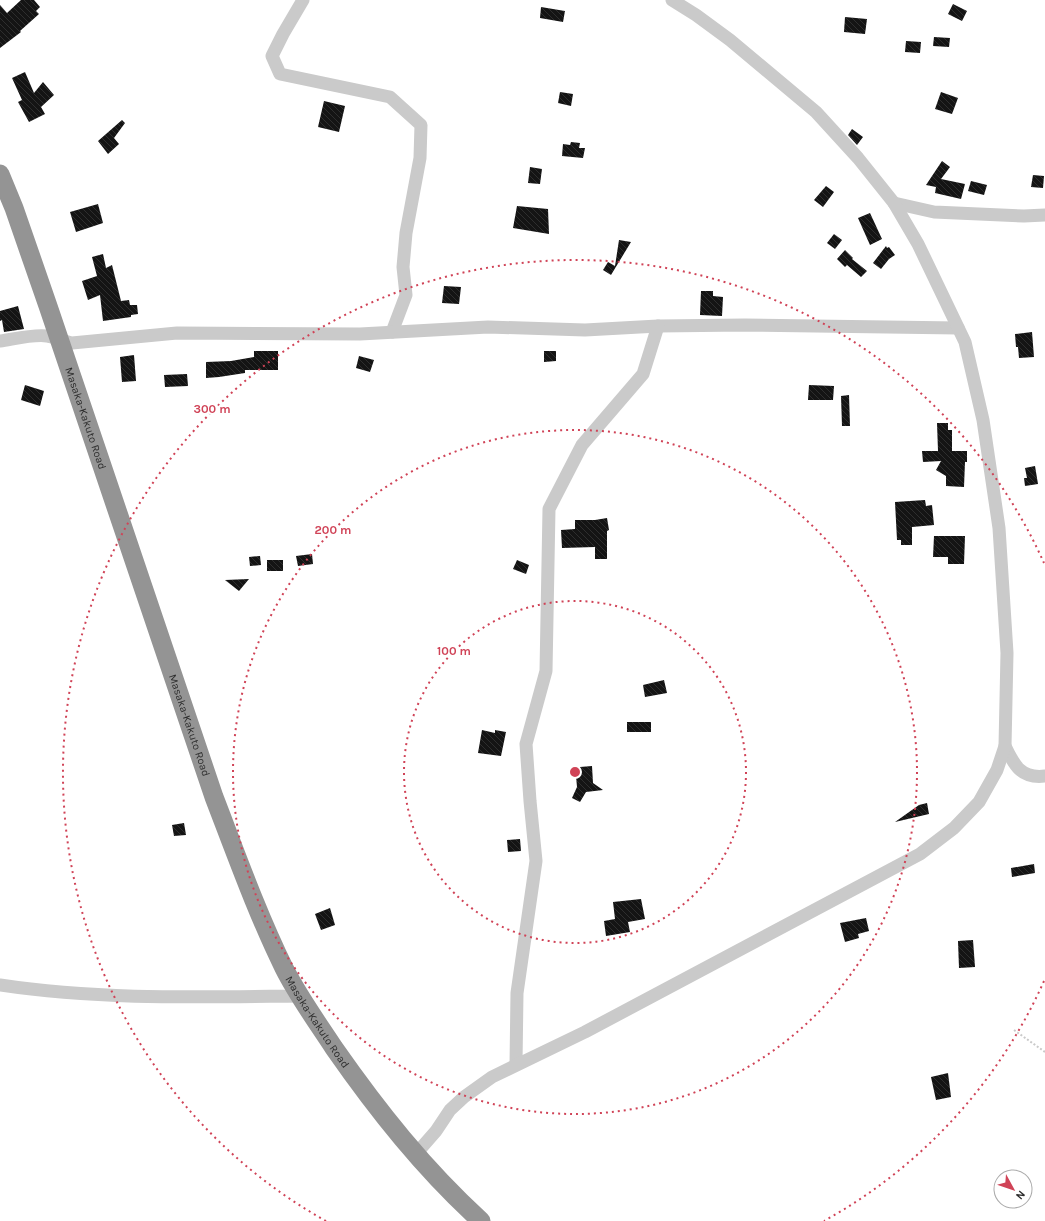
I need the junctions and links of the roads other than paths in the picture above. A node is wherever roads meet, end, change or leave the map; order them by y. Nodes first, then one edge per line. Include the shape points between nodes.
1 (303, 0) edge
2 (672, 0) edge
3 (0, 174) edge
4 (894, 204) junction
5 (1045, 215) edge
6 (658, 326) junction
7 (958, 328) junction
8 (392, 332) junction
9 (60, 340) junction
10 (0, 341) edge
11 (1005, 746) junction
12 (1045, 776) edge
13 (0, 985) edge
14 (300, 996) junction
15 (516, 1064) junction
16 (415, 1155) junction
17 (481, 1221) edge

1 - 8 street via 272,56 280,74 390,97 421,125 420,158 406,233 403,267 406,295
2 - 4 street via 730,40 816,112 858,158
3 - 9 highway, Masaka-Kakuto Road
4 - 5 street via 934,212
4 - 7 street via 918,244
6 - 7 street
6 - 8 street via 585,330 488,327
6 - 15 street via 643,374 582,445 549,509 546,671 526,744 536,861 517,993
7 - 11 street via 965,342 983,420 999,528 1007,653
8 - 9 street via 177,333 72,342
9 - 10 street via 41,336
9 - 14 highway, Masaka-Kakuto Road via 214,797 284,969
11 - 12 street via 1017,768 1027,774
11 - 15 street via 997,770 979,802 954,828 920,854 592,1028
13 - 14 street via 136,996
14 - 16 highway, Masaka-Kakuto Road via 372,1101
15 - 16 street via 464,1097 450,1110
16 - 17 highway, Masaka-Kakuto Road

